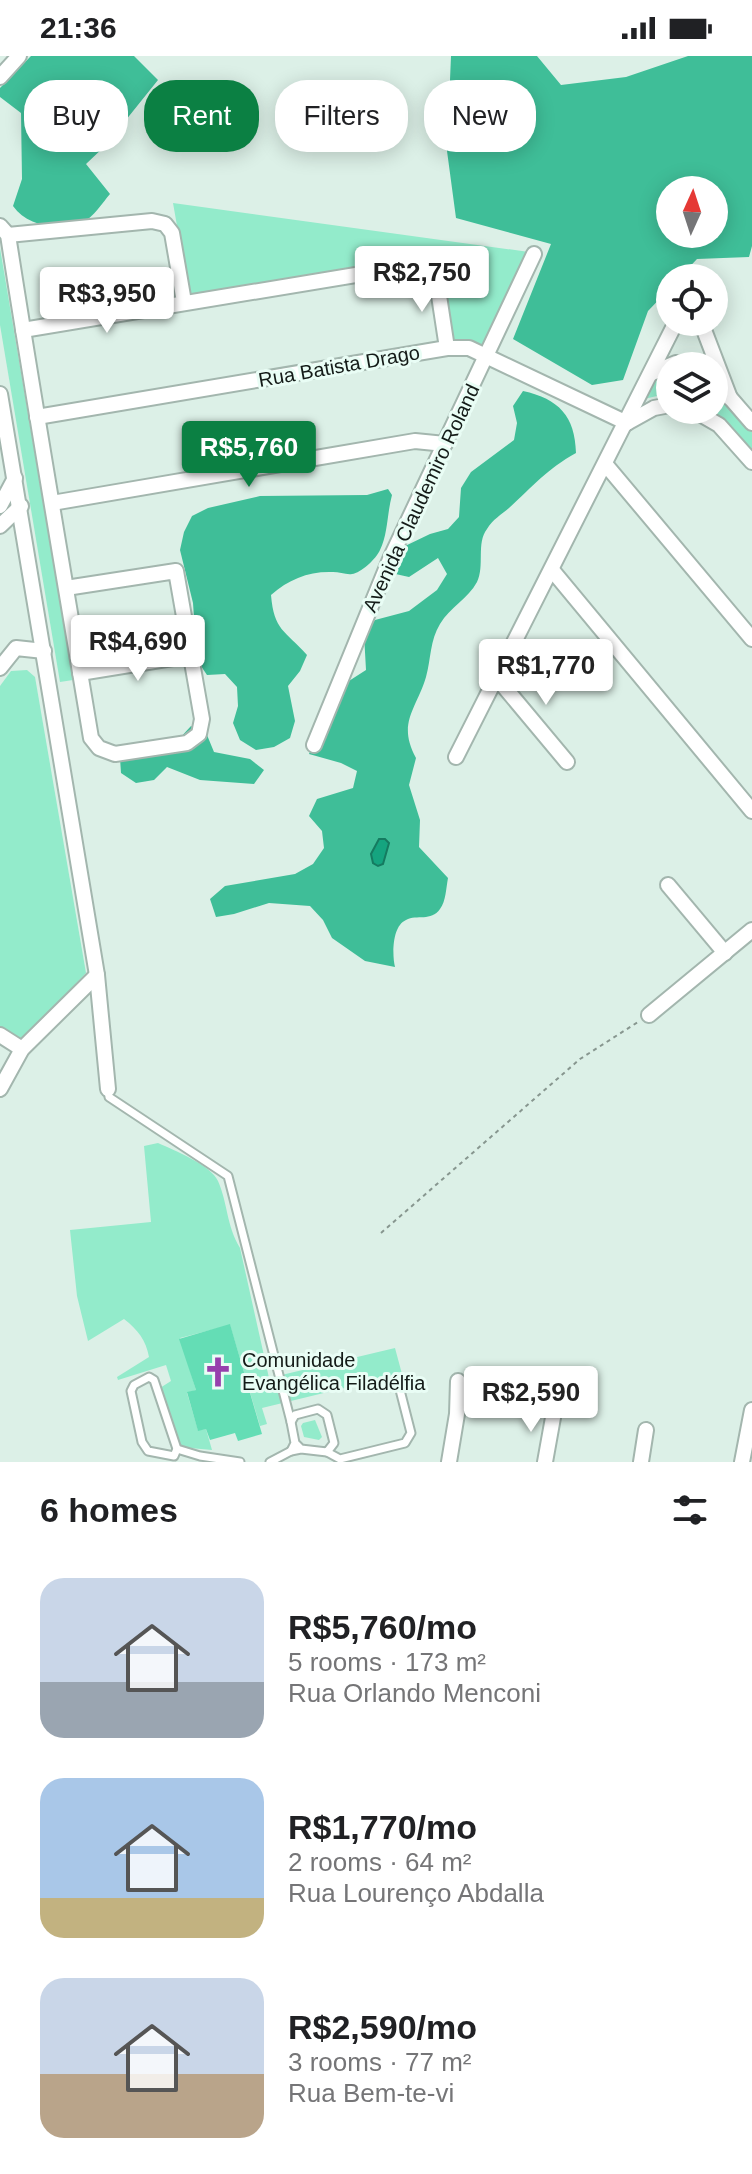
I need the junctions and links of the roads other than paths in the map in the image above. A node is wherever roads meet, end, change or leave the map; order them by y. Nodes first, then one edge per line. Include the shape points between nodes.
1 (18, 58) edge
2 (0, 62) edge
3 (0, 77) edge
4 (4, 230) edge
5 (534, 254) dead end
6 (184, 302) junction
7 (23, 330) junction
8 (669, 336) edge
9 (706, 336) edge
10 (447, 348) junction
11 (487, 354) junction
12 (656, 371) edge
13 (652, 373) junction
14 (0, 394) edge
15 (728, 396) edge
16 (730, 398) junction
17 (656, 408) edge
18 (37, 417) junction
19 (627, 423) junction
20 (752, 423) edge
21 (717, 424) edge
22 (445, 444) junction
23 (752, 462) edge
24 (606, 465) junction
25 (15, 478) junction
26 (52, 503) junction
27 (0, 506) edge
28 (21, 506) junction
29 (0, 526) edge
30 (552, 570) junction
31 (66, 588) junction
32 (752, 639) edge
33 (44, 651) junction
34 (191, 655) junction
35 (0, 668) edge
36 (80, 673) junction
37 (496, 677) junction
38 (314, 745) dead end
39 (456, 757) dead end
40 (567, 762) dead end
41 (752, 811) edge
42 (668, 885) dead end
43 (752, 930) edge
44 (725, 953) junction
45 (97, 975) junction
46 (649, 1015) road end
47 (0, 1035) edge
48 (22, 1049) junction
49 (0, 1089) edge
50 (108, 1089) joint
51 (458, 1381) dead end
52 (400, 1390) dead end
53 (752, 1410) edge
54 (554, 1412) dead end
55 (291, 1417) junction
56 (646, 1430) dead end
57 (334, 1443) junction
58 (298, 1446) junction
59 (177, 1449) junction
60 (327, 1452) junction
61 (340, 1461) edge
62 (240, 1462) edge
63 (270, 1462) edge
64 (449, 1462) edge
65 (545, 1462) edge
66 (641, 1462) edge
67 (742, 1462) edge

1 - 2 street
1 - 3 street
4 - 6 street via 165,224 172,233
4 - 7 street
5 - 11 street, Avenida Claudemiro Roland
6 - 7 street
6 - 10 street via 416,265 436,276
7 - 18 street
8 - 13 street
9 - 16 street
10 - 11 street, Rua Batista Drago
10 - 18 street, Rua Batista Drago
11 - 19 street, Rua Batista Drago
11 - 22 street, Avenida Claudemiro Roland
12 - 13 street
13 - 19 street
14 - 25 street
15 - 16 street
16 - 20 street
17 - 19 street
18 - 26 street
19 - 24 street
21 - 23 street
22 - 26 street via 415,441
22 - 38 street, Avenida Claudemiro Roland via 391,557
24 - 30 street
24 - 32 street
25 - 27 street
25 - 28 street
26 - 31 street
28 - 29 street
28 - 33 street
30 - 37 street
30 - 41 street
31 - 34 street via 176,571
31 - 36 street
33 - 35 street via 16,648
33 - 45 street
34 - 36 street
34 - 36 street via 202,719 199,734 187,743 115,754 99,748 91,738
37 - 39 street
37 - 40 street
42 - 44 street
43 - 44 street
44 - 46 street
45 - 48 street
45 - 50 street
47 - 48 street
48 - 49 street
50 - 55 lane via 109,1097 228,1176
51 - 64 street
52 - 61 lane via 411,1433 405,1443
53 - 67 street
54 - 65 street
55 - 57 lane via 318,1409 327,1415
55 - 58 lane
56 - 66 street
57 - 60 lane
57 - 61 lane
58 - 60 lane
58 - 63 lane
59 - 59 lane via 154,1380 149,1377 131,1391 142,1442 148,1451 174,1456
59 - 62 lane
60 - 61 lane

